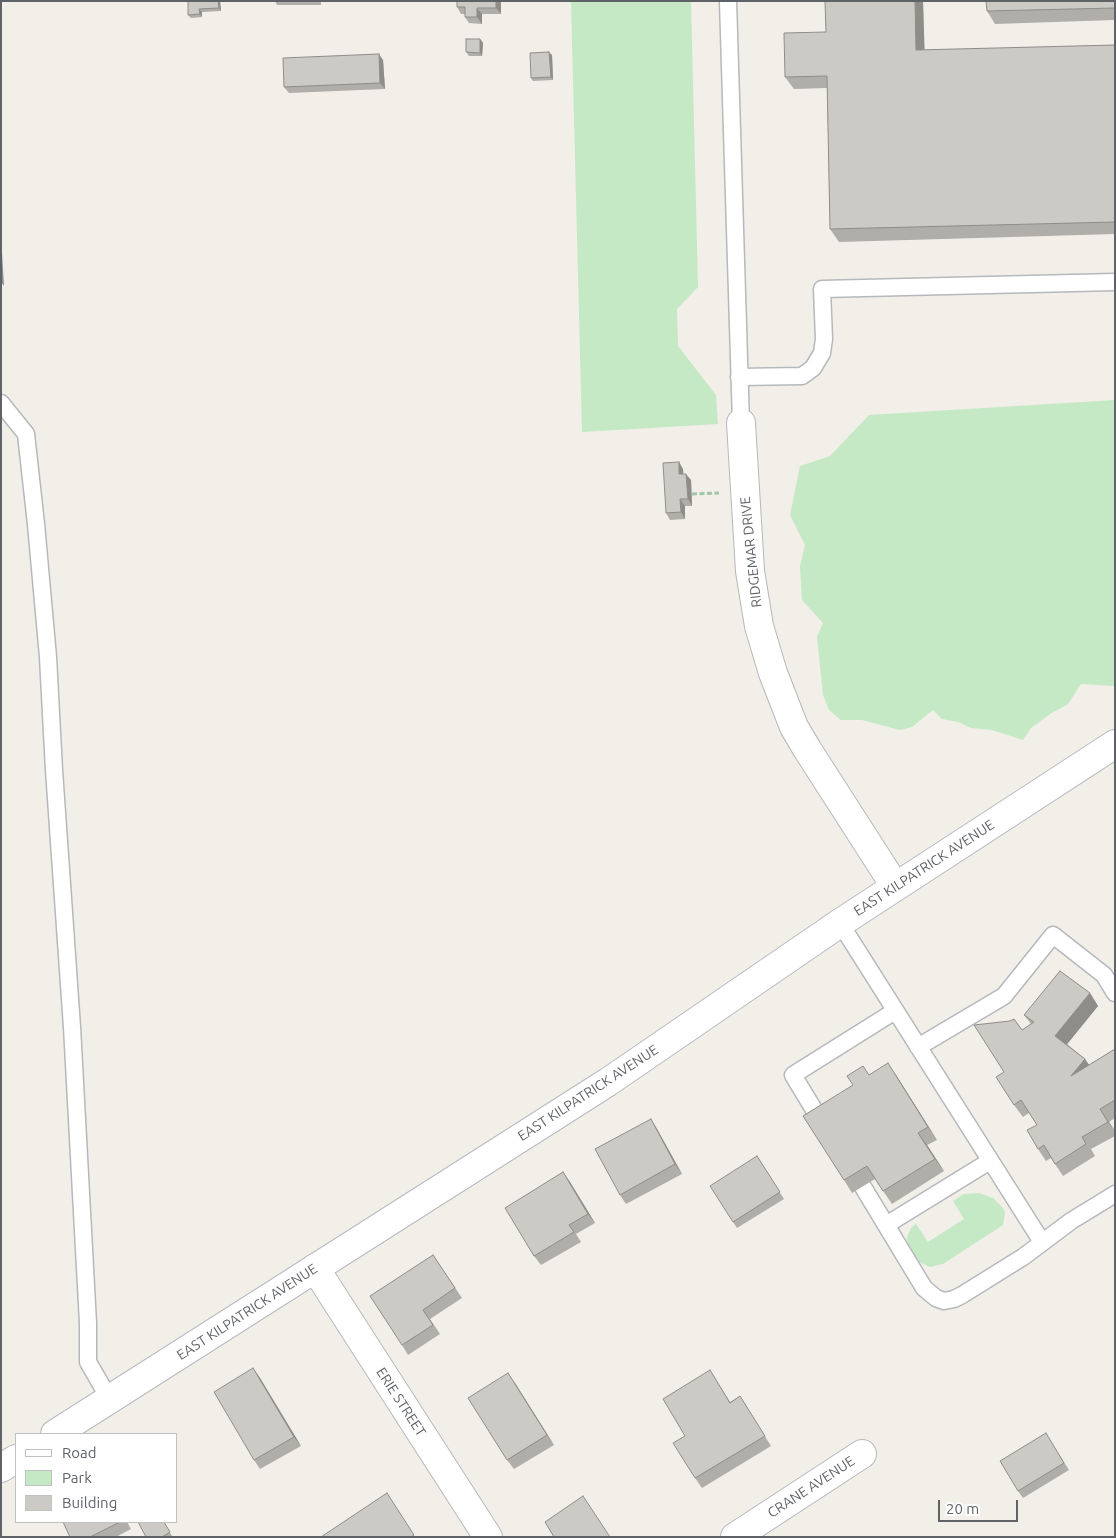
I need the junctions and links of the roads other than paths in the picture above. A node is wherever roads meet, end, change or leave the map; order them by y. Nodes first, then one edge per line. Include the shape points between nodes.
1 (728, 1) edge
2 (1115, 282) edge
3 (739, 377) junction
4 (1, 403) edge
5 (741, 423) joint
6 (1115, 744) edge
7 (895, 886) junction
8 (840, 923) junction
9 (1115, 993) edge
10 (895, 1010) junction
11 (918, 1047) junction
12 (822, 1123) edge
13 (990, 1161) junction
14 (863, 1186) edge
15 (1115, 1194) edge
16 (886, 1225) junction
17 (1042, 1242) junction
18 (315, 1268) junction
19 (110, 1400) junction
20 (57, 1433) edge
21 (862, 1454) dead end
22 (15, 1460) edge
23 (1, 1468) edge
24 (488, 1537) edge
25 (735, 1537) edge

1 - 3 lane
2 - 3 lane via 822,289 824,339 822,353 813,368 802,376
3 - 5 lane
4 - 19 lane via 26,434 36,524 73,1036 88,1362
5 - 7 street, RIDGEMAR DRIVE via 750,571 759,626 773,673 794,727
6 - 7 street, EAST KILPATRICK AVENUE
7 - 8 street, EAST KILPATRICK AVENUE
8 - 10 lane
8 - 18 street, EAST KILPATRICK AVENUE via 608,1082
9 - 11 lane via 1104,975 1053,935 1004,996
10 - 11 lane
10 - 12 lane via 792,1075
11 - 13 lane
13 - 16 lane
13 - 17 lane
14 - 16 lane
15 - 17 lane
16 - 17 lane via 924,1288 944,1301 962,1295
18 - 19 street, EAST KILPATRICK AVENUE
18 - 24 street, ERIE STREET
19 - 20 street, EAST KILPATRICK AVENUE
21 - 25 street, CRANE AVENUE
22 - 23 street

